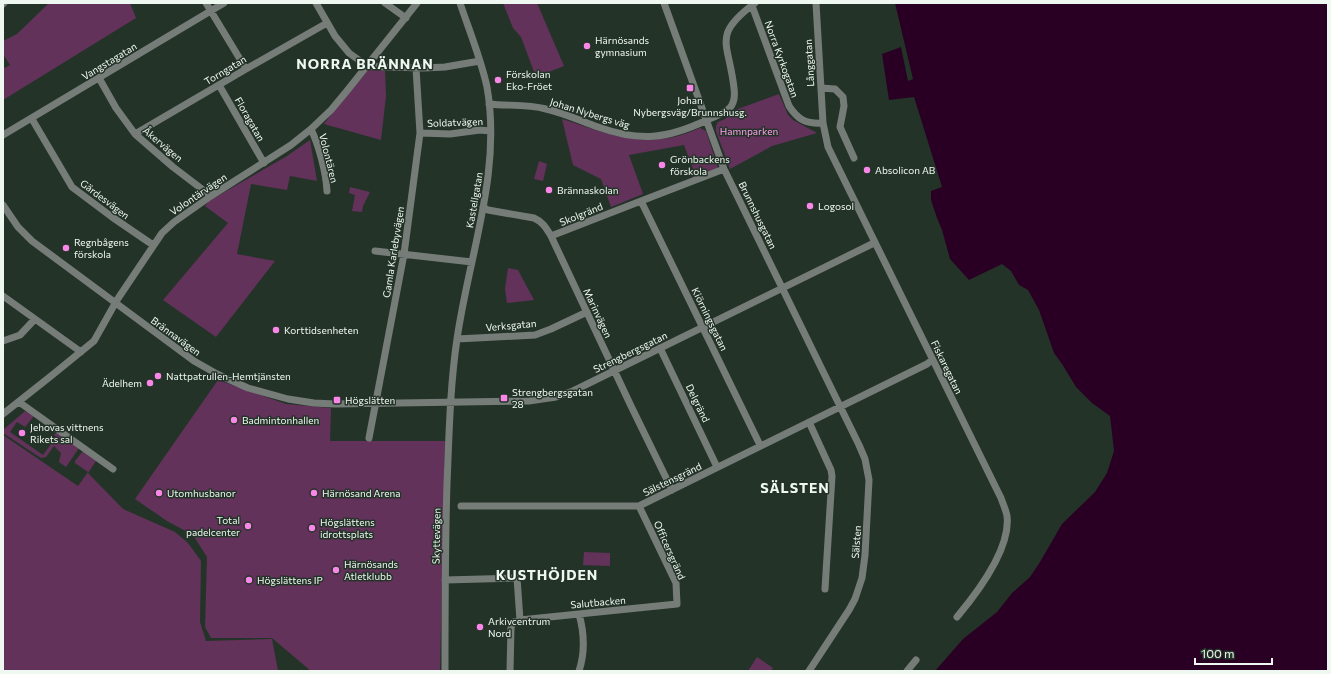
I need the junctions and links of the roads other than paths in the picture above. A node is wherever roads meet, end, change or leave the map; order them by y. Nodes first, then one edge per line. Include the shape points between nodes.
1 (206, 3) edge
2 (224, 3) edge
3 (316, 3) edge
4 (385, 3) edge
5 (418, 3) edge
6 (460, 3) edge
7 (664, 3) edge
8 (816, 3) edge
9 (753, 4) edge
10 (211, 11) junction
11 (406, 18) junction
12 (327, 23) junction
13 (480, 61) junction
14 (367, 66) junction
15 (416, 68) junction
16 (246, 69) junction
17 (99, 78) junction
18 (219, 85) junction
19 (821, 88) junction
20 (489, 104) junction
21 (32, 119) junction
22 (707, 120) junction
23 (823, 122) junction
24 (311, 129) junction
25 (490, 131) junction
26 (135, 134) junction
27 (420, 134) junction
28 (3, 136) edge
29 (854, 158) dead end
30 (264, 162) junction
31 (724, 169) junction
32 (326, 191) dead end
33 (211, 196) junction
34 (641, 201) junction
35 (3, 205) edge
36 (483, 207) junction
37 (551, 236) junction
38 (874, 243) junction
39 (153, 245) junction
40 (375, 251) dead end
41 (404, 254) junction
42 (472, 262) junction
43 (782, 288) junction
44 (3, 296) edge
45 (115, 304) junction
46 (587, 312) junction
47 (34, 320) junction
48 (703, 328) junction
49 (457, 339) junction
50 (3, 341) edge
51 (660, 348) junction
52 (81, 352) junction
53 (932, 360) junction
54 (614, 370) junction
55 (19, 402) junction
56 (451, 402) junction
57 (375, 404) junction
58 (840, 406) junction
59 (3, 414) edge
60 (809, 422) junction
61 (369, 438) dead end
62 (760, 445) junction
63 (718, 467) junction
64 (112, 469) dead end
65 (672, 490) junction
66 (460, 506) dead end
67 (639, 506) junction
68 (445, 580) junction
69 (825, 589) dead end
70 (677, 604) joint
71 (579, 614) junction
72 (957, 617) dead end
73 (520, 620) junction
74 (916, 660) dead end
75 (445, 671) edge
76 (510, 671) edge
77 (579, 671) edge
78 (809, 671) edge
79 (906, 671) edge

1 - 10 street
2 - 10 street, Vangstagatan
3 - 12 street
4 - 11 street
5 - 11 street, Volontärvägen
6 - 13 street, Kastellgatan
7 - 22 street, Brunnshusgatan
8 - 19 street, Långgatan
9 - 22 street, Johan Nybergs väg via 733,21 728,30 726,51 734,87 733,104 730,109
9 - 23 street, Norra Kyrkogatan via 789,106 802,120 813,124
10 - 16 street
10 - 17 street, Vangstagatan
11 - 14 street, Volontärvägen
12 - 14 street via 349,53
12 - 16 street, Torngatan
13 - 15 street via 445,67
13 - 20 street, Kastellgatan
14 - 15 street
14 - 24 street, Volontärvägen
15 - 27 street, Gamla Karlebyvägen
16 - 18 street, Torngatan
17 - 21 street, Vangstagatan
17 - 26 street, Åkervägen
18 - 26 street, Torngatan
18 - 30 street, Floragatan
19 - 23 street, Långgatan
19 - 29 street via 835,89 843,96 840,127
20 - 22 street, Johan Nybergs väg via 546,109 622,135 669,135
20 - 25 street, Kastellgatan
21 - 28 street, Vangstagatan
21 - 39 street, Gärdesvägen via 72,187
22 - 31 street, Brunnshusgatan
23 - 38 street, Fiskaregatan via 828,147
24 - 30 street, Volontärvägen
24 - 32 street, Volontären via 316,138
25 - 27 street, Soldatvägen
25 - 36 street, Kastellgatan via 489,170
26 - 33 street, Åkervägen
27 - 41 street, Gamla Karlebyvägen
30 - 33 street, Volontärvägen
31 - 34 street, Skolgränd
31 - 43 street, Brunnshusgatan
33 - 39 street, Volontärvägen via 174,222
34 - 37 street, Skolgränd
34 - 48 street, Kiörningsgatan
35 - 45 street, Brännavägen via 18,227 32,241
36 - 37 street, Marinvägen via 538,220
36 - 42 street, Kastellgatan
37 - 46 street, Marinvägen
38 - 43 street, Strengbergsgatan
38 - 53 street, Fiskaregatan
39 - 45 street, Volontärvägen
40 - 41 street
41 - 42 street
41 - 57 street, Gamla Karlebyvägen
42 - 49 street, Kastellgatan
43 - 48 street, Strengbergsgatan
43 - 58 street, Brunnshusgatan
44 - 47 street
45 - 52 street, Volontärvägen via 94,341
45 - 57 street, Brännavägen via 194,361 248,388 314,403
46 - 49 street, Verksgatan via 535,335
46 - 54 street, Marinvägen
47 - 50 street via 20,335
47 - 52 street
48 - 51 street, Strengbergsgatan
48 - 62 street, Kiörningsgatan
49 - 56 street, Kastellgatan
51 - 54 street, Strengbergsgatan
51 - 63 street, Delgränd
52 - 55 street, Volontärvägen
53 - 58 street, Sälstensgränd
53 - 72 street, Fiskaregatan via 1001,498 1007,515 1006,533 996,559 973,598
54 - 56 street, Strengbergsgatan via 573,390 542,400
54 - 65 street, Marinvägen
55 - 59 street, Volontärvägen
55 - 64 street
56 - 57 street, Strengbergsgatan
56 - 68 street, Skyttevägen
57 - 61 street, Gamla Karlebyvägen
58 - 60 street, Sälstensgränd
58 - 78 street, Sälsten via 859,445 868,471 869,496 864,565 851,607
60 - 62 street, Sälstensgränd
60 - 69 street via 832,476
62 - 63 street, Sälstensgränd
63 - 65 street, Sälstensgränd
65 - 67 street, Sälstensgränd
66 - 67 street, Sälstensgränd
67 - 70 street, Officersgränd via 676,583
68 - 73 street via 517,578
68 - 75 street, Skyttevägen
70 - 71 street, Salutbacken
71 - 73 street, Salutbacken
71 - 77 street via 583,634 583,654
73 - 76 street via 513,622 510,628
74 - 79 street

